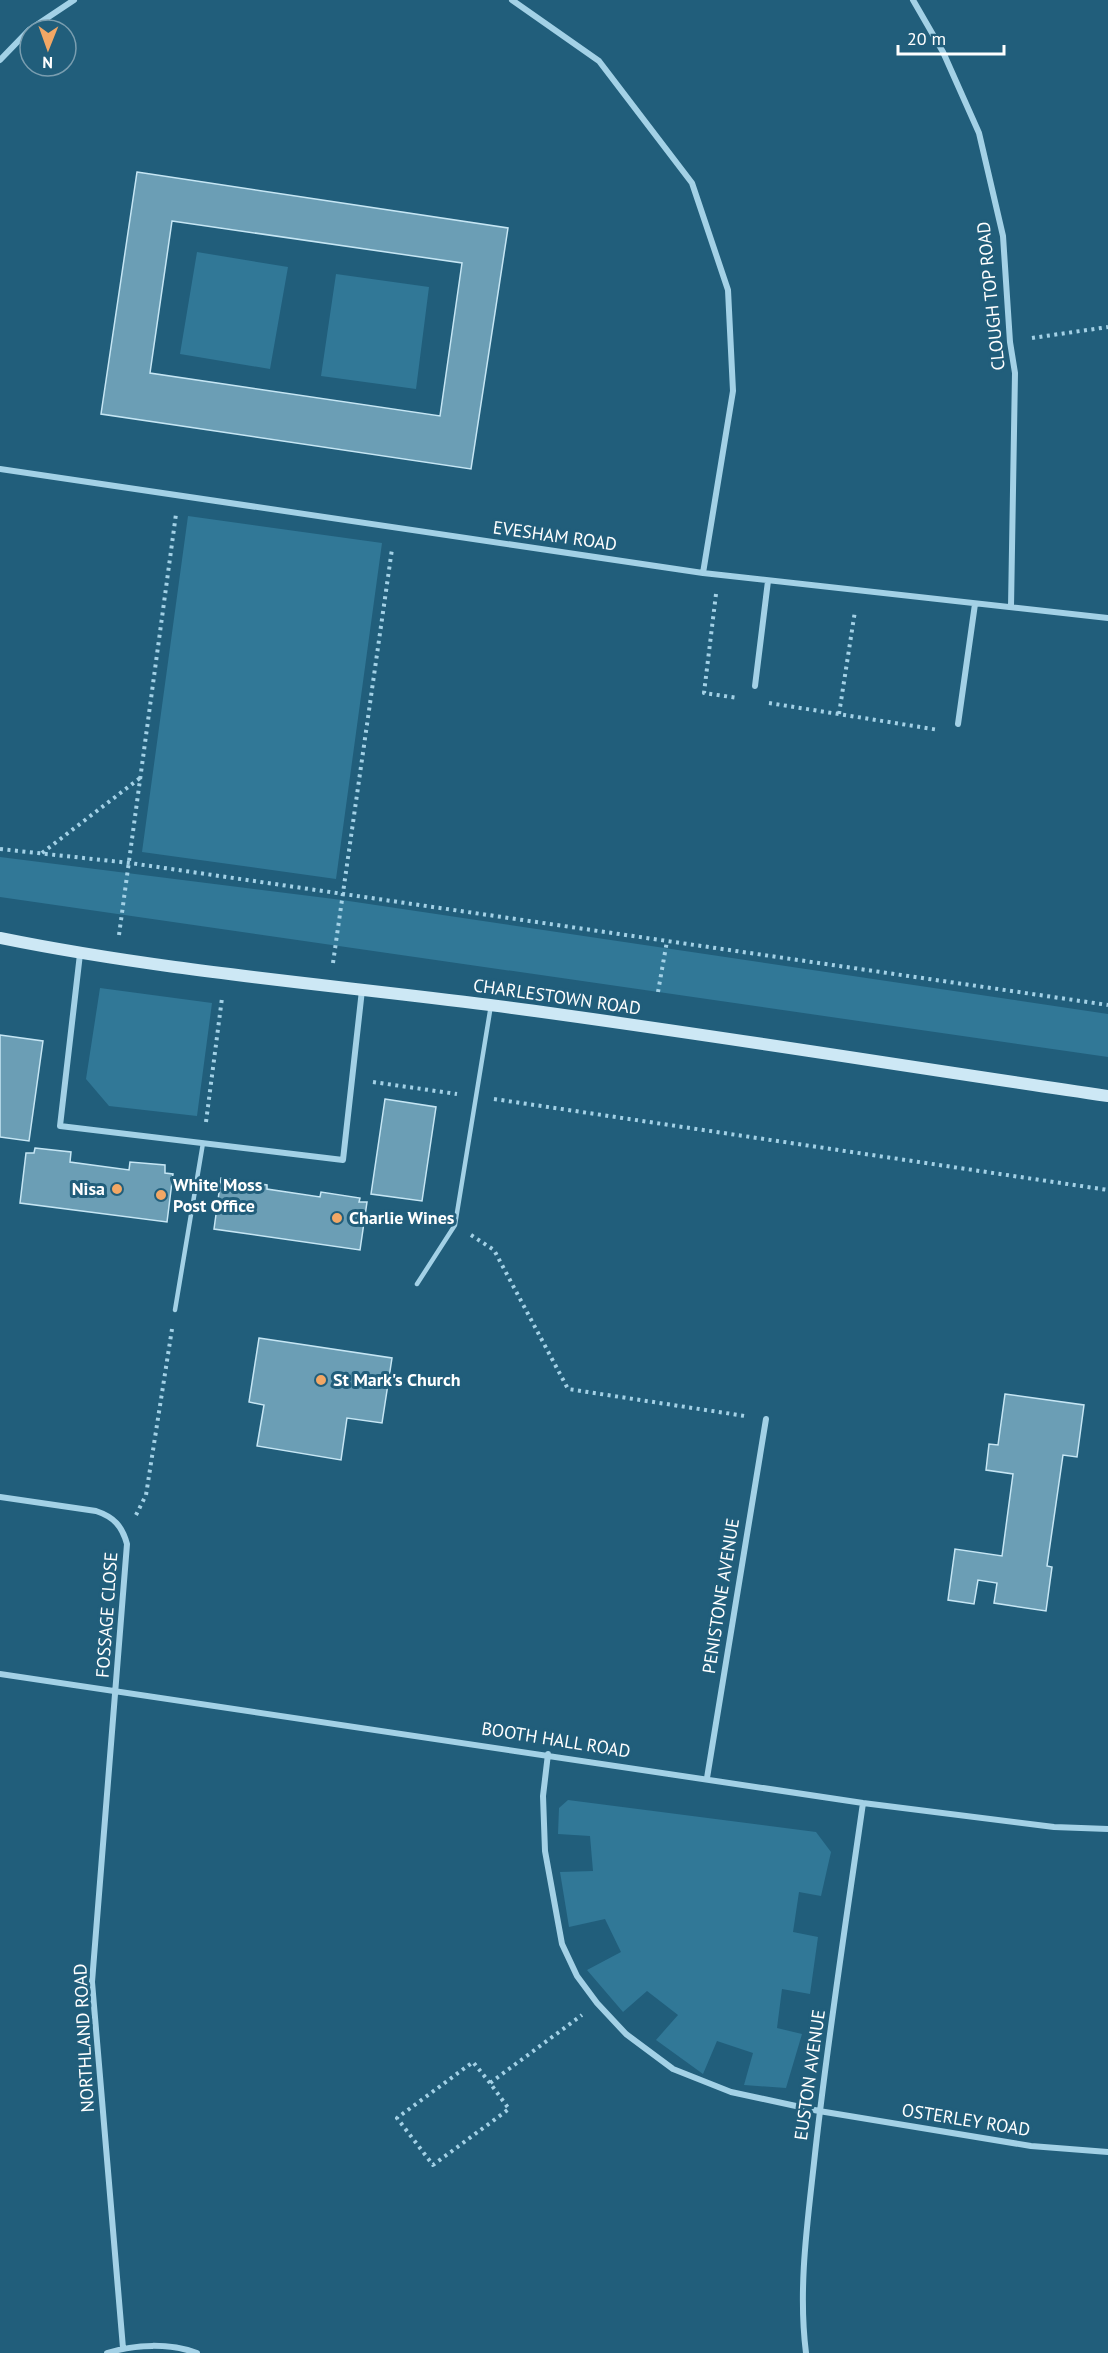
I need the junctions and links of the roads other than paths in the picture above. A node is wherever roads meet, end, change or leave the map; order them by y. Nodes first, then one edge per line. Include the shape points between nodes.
1 (74, 0) edge
2 (512, 0) edge
3 (913, 0) edge
4 (0, 60) edge
5 (0, 469) edge
6 (703, 573) junction
7 (768, 581) junction
8 (975, 604) junction
9 (1011, 607) junction
10 (1108, 618) edge
11 (755, 686) dead end
12 (958, 724) dead end
13 (0, 938) edge
14 (80, 954) junction
15 (362, 990) junction
16 (491, 1005) junction
17 (1108, 1096) edge
18 (203, 1143) junction
19 (417, 1284) dead end
20 (175, 1310) road end
21 (766, 1419) road end
22 (0, 1497) edge
23 (0, 1674) edge
24 (116, 1690) junction
25 (548, 1754) junction
26 (707, 1778) junction
27 (863, 1803) junction
28 (1108, 1829) edge
29 (819, 2111) junction
30 (1108, 2152) edge
31 (123, 2348) junction
32 (107, 2353) edge
33 (197, 2353) edge
34 (806, 2353) edge

1 - 4 street via 29,30
2 - 6 street via 599,62 692,183 728,290 733,391
3 - 9 street, CLOUGH TOP ROAD via 943,51 979,133 1004,236 1015,373
5 - 6 street, EVESHAM ROAD
6 - 7 street, EVESHAM ROAD
7 - 8 street, EVESHAM ROAD
7 - 11 street
8 - 9 street, EVESHAM ROAD
8 - 12 street
9 - 10 street, EVESHAM ROAD
13 - 14 street, CHARLESTOWN ROAD
14 - 15 street, CHARLESTOWN ROAD
14 - 18 street via 60,1126
15 - 16 street, CHARLESTOWN ROAD
15 - 18 street via 343,1160
16 - 17 street, CHARLESTOWN ROAD
16 - 19 lane via 455,1225
18 - 20 lane
21 - 26 street, PENISTONE AVENUE
22 - 24 street, FOSSAGE CLOSE via 96,1511 118,1523 124,1533 127,1556
23 - 24 street, BOOTH HALL ROAD
24 - 25 street, BOOTH HALL ROAD
24 - 31 street, NORTHLAND ROAD via 92,1982
25 - 26 street, BOOTH HALL ROAD
25 - 29 street, OSTERLEY ROAD via 543,1796 545,1851 553,1901 562,1944 577,1976 597,2003 626,2034 673,2069 731,2092
26 - 27 street, BOOTH HALL ROAD
27 - 28 street, BOOTH HALL ROAD via 1054,1827
27 - 29 street, EUSTON AVENUE
29 - 30 street, OSTERLEY ROAD via 1031,2146
29 - 34 street, EUSTON AVENUE via 804,2253
31 - 32 street
31 - 33 street via 154,2346

